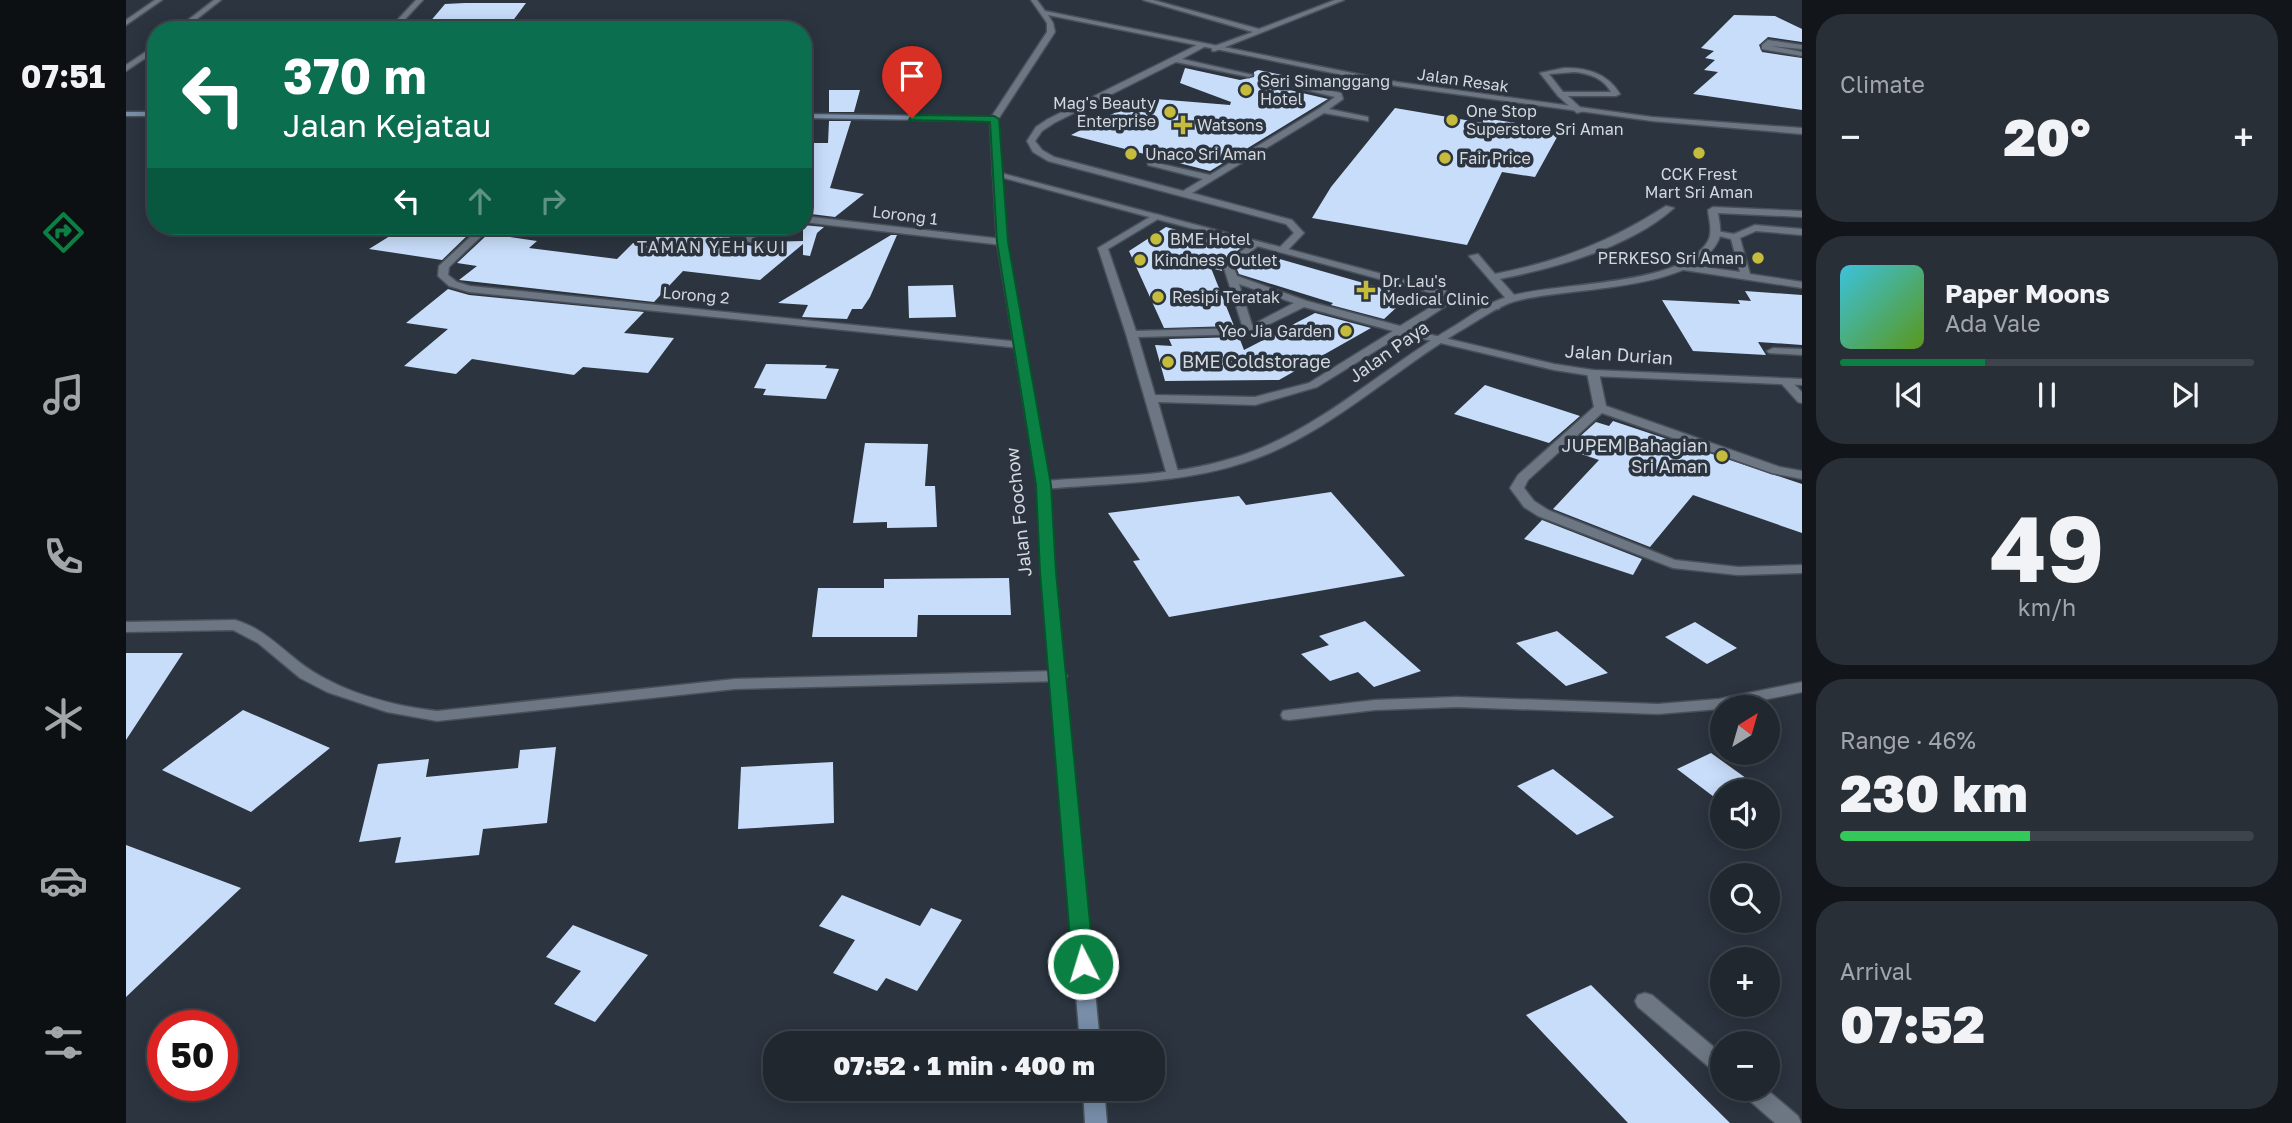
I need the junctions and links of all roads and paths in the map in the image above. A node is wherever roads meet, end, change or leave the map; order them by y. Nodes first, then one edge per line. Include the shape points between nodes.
1 (159, 0) edge
2 (218, 0) edge
3 (420, 0) edge
4 (1034, 0) edge
5 (1146, 0) edge
6 (1341, 0) edge
7 (1042, 12) junction
8 (190, 21) edge
9 (399, 21) edge
10 (126, 23) edge
11 (1257, 31) junction
12 (1202, 46) junction
13 (1802, 47) edge
14 (1215, 49) junction
15 (147, 54) edge
16 (1802, 54) edge
17 (1174, 60) junction
18 (126, 69) edge
19 (1249, 75) dead end
20 (1293, 84) dead end
21 (1553, 85) junction
22 (1612, 87) junction
23 (1561, 94) junction
24 (1323, 110) junction
25 (1580, 110) junction
26 (126, 114) edge
27 (147, 114) edge
28 (812, 116) edge
29 (994, 119) junction
30 (1365, 119) dead end
31 (1802, 131) edge
32 (1151, 163) dead end
33 (996, 173) junction
34 (1211, 178) junction
35 (1183, 195) junction
36 (1669, 208) dead end
37 (1802, 214) edge
38 (1158, 216) junction
39 (812, 220) edge
40 (1802, 232) edge
41 (1716, 234) junction
42 (477, 235) edge
43 (752, 235) edge
44 (1735, 237) junction
45 (751, 240) dead end
46 (1002, 242) junction
47 (1255, 244) junction
48 (1281, 251) junction
49 (1474, 256) dead end
50 (1684, 267) junction
51 (1493, 277) junction
52 (1746, 277) junction
53 (1232, 278) junction
54 (1802, 285) edge
55 (1455, 296) junction
56 (1512, 299) junction
57 (1303, 303) junction
58 (1495, 307) junction
59 (1249, 331) junction
60 (1403, 332) junction
61 (1132, 334) junction
62 (1436, 339) junction
63 (1020, 345) junction
64 (1773, 351) dead end
65 (1802, 352) edge
66 (1593, 373) junction
67 (1786, 382) junction
68 (1802, 382) edge
69 (1151, 398) junction
70 (1802, 399) edge
71 (1600, 408) junction
72 (1172, 472) junction
73 (1802, 475) edge
74 (1043, 485) junction
75 (1802, 569) edge
76 (126, 627) edge
77 (1059, 676) junction
78 (1802, 687) edge
79 (1289, 715) dead end
80 (1646, 1001) dead end
81 (1089, 1031) edge
82 (1710, 1056) edge
83 (1094, 1101) edge
84 (1764, 1101) edge
85 (1096, 1123) edge
86 (1790, 1123) edge

1 - 10 street
2 - 8 street
3 - 9 street
4 - 7 street
5 - 11 street
6 - 11 street
7 - 12 street, Jalan Resak
7 - 29 street via 1051,32
11 - 14 street
12 - 14 street, Jalan Resak
12 - 17 street
13 - 16 street via 1770,42 1765,47
14 - 25 street, Jalan Resak via 1397,84
15 - 18 street
17 - 19 street
17 - 35 street via 1052,121 1031,141 1038,153 1051,159
20 - 24 street via 1340,97
21 - 22 street
21 - 22 street via 1544,73 1596,73
21 - 23 street
22 - 23 street via 1614,95
23 - 25 street
24 - 30 street
24 - 34 street
25 - 31 street, Jalan Resak
26 - 27 main road
28 - 29 main road
29 - 33 main road, Jalan Foochow
32 - 34 street
33 - 38 street
33 - 46 main road, Jalan Foochow
34 - 35 street
35 - 48 street via 1289,222 1299,233
36 - 51 street via 1596,252 1545,268
37 - 41 street, Jalan Paya via 1713,210
38 - 47 street
38 - 61 street via 1103,248
39 - 46 street, Lorong 1
40 - 44 street via 1755,229
41 - 44 street
41 - 50 street, Jalan Paya via 1702,257
42 - 63 street, Lorong 2 via 444,266 443,276 453,284
43 - 45 street
44 - 52 street
46 - 63 main road, Jalan Foochow
47 - 48 street
47 - 53 street via 1227,265
48 - 55 street
49 - 51 street
50 - 52 street
50 - 56 street, Jalan Paya
51 - 56 street
52 - 54 street
53 - 57 street, Jalan Durian
53 - 59 street
55 - 58 street
55 - 60 street
56 - 58 street, Jalan Paya
57 - 59 street
57 - 60 street, Jalan Durian
58 - 62 street, Jalan Paya
59 - 61 street
60 - 62 street, Jalan Durian
60 - 69 street via 1313,385 1255,401
61 - 69 street
62 - 66 street, Jalan Durian
62 - 72 street, Jalan Paya via 1333,412 1269,449 1238,461
63 - 74 main road, Jalan Foochow
64 - 65 street
66 - 67 street, Jalan Durian
66 - 71 street
67 - 68 street, Jalan Durian
67 - 70 street
69 - 72 street
71 - 73 street
71 - 75 street via 1524,478 1517,488 1529,504 1673,564 1738,571
72 - 74 street, Jalan Paya
74 - 77 main road, Jalan Foochow
76 - 77 street via 235,625 252,630 307,675 411,715 736,684
77 - 81 main road, Jalan Foochow
78 - 79 street via 1719,704 1658,709 1457,702
80 - 82 street
83 - 85 main road
84 - 86 street

